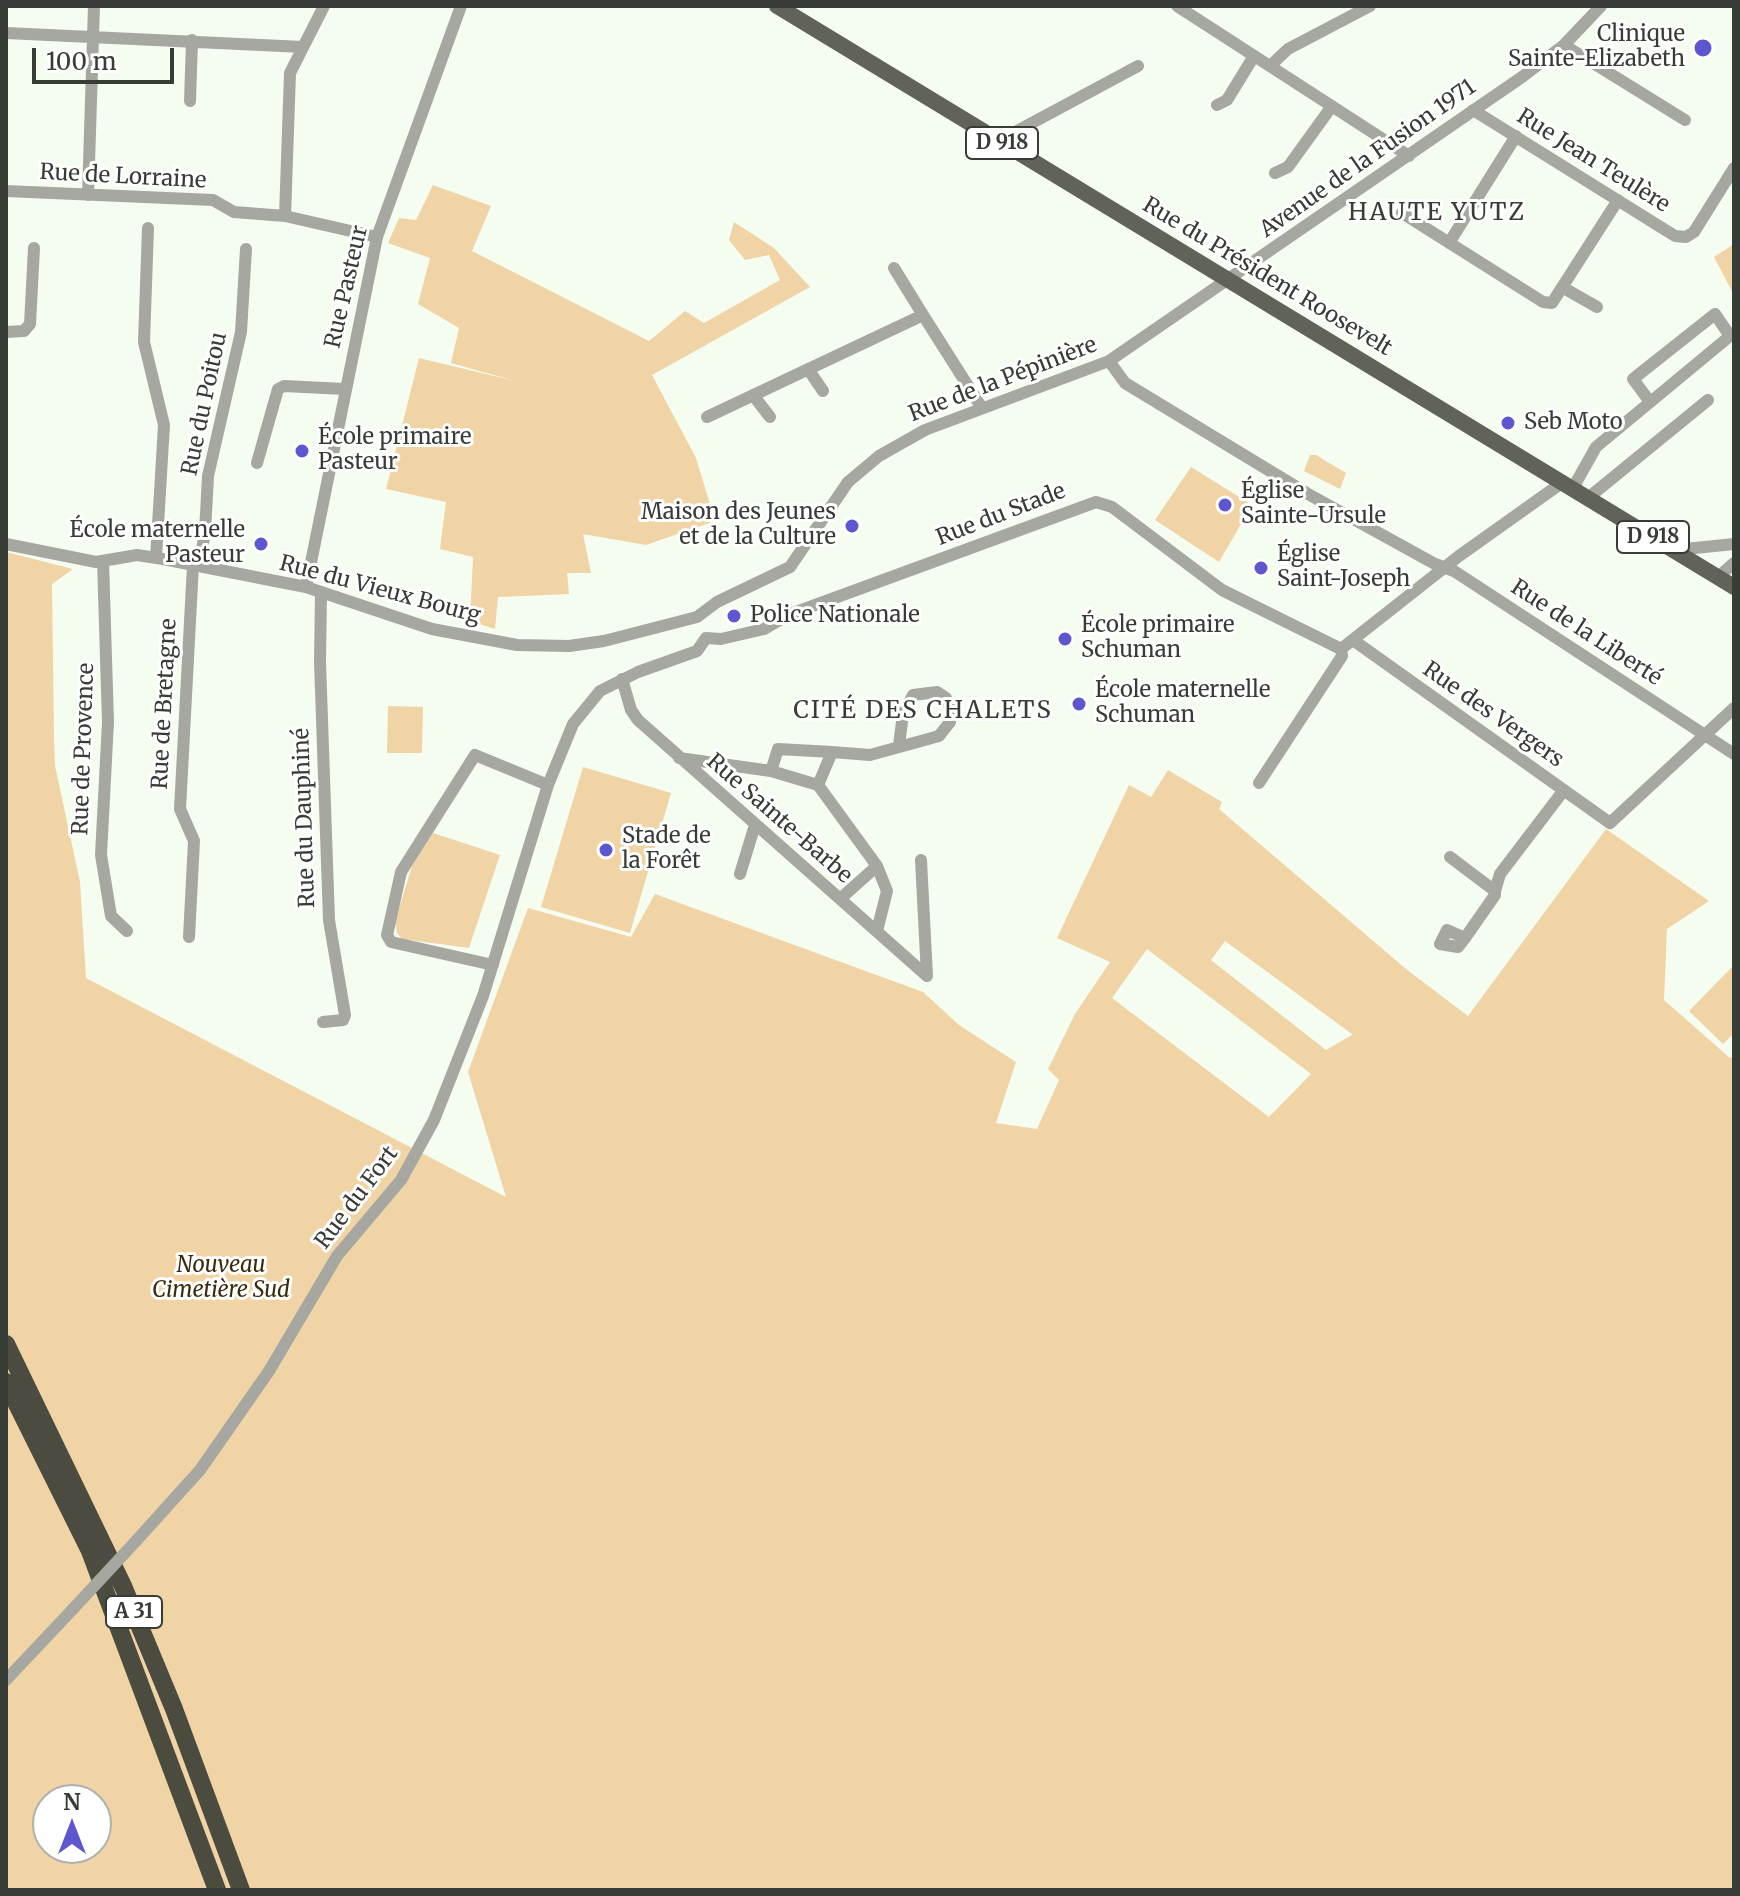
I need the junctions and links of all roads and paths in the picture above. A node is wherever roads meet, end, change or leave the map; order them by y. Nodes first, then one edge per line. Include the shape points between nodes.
1 (94, 6) edge
2 (324, 6) edge
3 (461, 6) edge
4 (777, 6) edge
5 (1178, 6) edge
6 (1370, 6) edge
7 (1601, 6) edge
8 (6, 33) edge
9 (93, 36) junction
10 (192, 40) junction
11 (1564, 45) junction
12 (303, 47) junction
13 (1254, 56) junction
14 (1138, 66) dead end
15 (1270, 66) junction
16 (190, 101) dead end
17 (1217, 105) dead end
18 (1332, 106) junction
19 (1473, 110) junction
20 (1685, 120) dead end
21 (1516, 136) junction
22 (1003, 143) junction
23 (1409, 156) junction
24 (1734, 168) edge
25 (1275, 173) dead end
26 (6, 191) edge
27 (88, 195) junction
28 (1618, 200) junction
29 (1402, 213) dead end
30 (285, 216) junction
31 (148, 228) dead end
32 (377, 237) junction
33 (1449, 243) junction
34 (34, 248) dead end
35 (246, 249) dead end
36 (894, 268) dead end
37 (1227, 279) junction
38 (1562, 287) junction
39 (1597, 307) dead end
40 (923, 315) junction
41 (6, 332) edge
42 (1109, 361) junction
43 (808, 369) junction
44 (345, 389) junction
45 (823, 391) dead end
46 (753, 395) junction
47 (1708, 400) dead end
48 (1650, 402) junction
49 (982, 408) junction
50 (707, 417) dead end
51 (770, 417) dead end
52 (257, 463) dead end
53 (1568, 485) junction
54 (1588, 498) junction
55 (6, 544) edge
56 (1734, 544) edge
57 (1678, 553) junction
58 (156, 558) junction
59 (103, 561) junction
60 (1734, 563) edge
61 (196, 566) junction
62 (1445, 567) junction
63 (1718, 577) junction
64 (306, 587) junction
65 (1734, 587) edge
66 (321, 592) junction
67 (697, 617) junction
68 (706, 638) junction
69 (1353, 640) junction
70 (1341, 649) junction
71 (622, 679) junction
72 (1734, 708) edge
73 (1705, 735) junction
74 (899, 745) junction
75 (832, 752) junction
76 (1734, 754) edge
77 (679, 758) junction
78 (771, 771) junction
79 (1259, 783) dead end
80 (548, 785) junction
81 (818, 785) junction
82 (1564, 790) junction
83 (755, 825) junction
84 (1450, 857) dead end
85 (921, 860) dead end
86 (877, 866) junction
87 (740, 874) dead end
88 (1495, 891) junction
89 (840, 899) junction
90 (127, 931) dead end
91 (877, 931) junction
92 (189, 937) dead end
93 (1465, 938) dead end
94 (493, 965) junction
95 (323, 1022) dead end
96 (6, 1344) edge
97 (6, 1382) edge
98 (6, 1680) edge
99 (217, 1890) edge
100 (241, 1890) edge

1 - 9 street
2 - 12 street
3 - 32 street, Rue Pasteur
4 - 22 main road, Rue du Président Roosevelt / D 918
5 - 13 street
6 - 15 street via 1288,49
7 - 11 street, Avenue de la Fusion 1971
8 - 9 street
9 - 10 street
9 - 27 street
10 - 12 street
10 - 16 street
11 - 19 street, Avenue de la Fusion 1971
11 - 20 street
12 - 30 street via 290,73
13 - 15 street
13 - 17 street via 1227,100
14 - 22 street
15 - 18 street
18 - 23 street
18 - 25 street via 1288,167
19 - 21 street, Rue Jean Teulère
19 - 23 street, Avenue de la Fusion 1971
21 - 28 street, Rue Jean Teulère
21 - 33 street
22 - 37 main road, Rue du Président Roosevelt / D 918
23 - 37 street, Avenue de la Fusion 1971
24 - 28 street, Rue Jean Teulère via 1686,237 1675,236
26 - 27 street, Rue de Lorraine
27 - 30 street, Rue de Lorraine via 213,200 234,212
28 - 38 street
29 - 33 street
30 - 32 street, Rue de Lorraine
31 - 58 street via 144,342 164,425
32 - 44 street, Rue Pasteur
33 - 38 street via 1543,302 1552,303
34 - 41 street via 30,324 24,331
35 - 61 street, Rue du Poitou via 241,332 208,476 205,532
36 - 40 street
37 - 42 street, Rue de la Pépinière
37 - 53 main road, Rue du Président Roosevelt / D 918
38 - 39 street
40 - 43 street
40 - 49 street
42 - 49 street, Rue de la Pépinière
42 - 62 street, Rue de la Liberté via 1125,383 1207,434
43 - 45 street
43 - 46 street
44 - 52 street via 278,389
44 - 64 street, Rue Pasteur
46 - 50 street
46 - 51 street
47 - 54 street
48 - 48 street via 1730,336 1715,314 1633,379
48 - 53 street via 1596,447
49 - 67 street, Rue de la Pépinière via 925,430 862,467 790,567
53 - 54 main road, Rue du Président Roosevelt / D 918
53 - 62 street
54 - 57 main road, Rue du Président Roosevelt / D 918
55 - 59 street, Rue du Vieux Bourg
56 - 57 street
57 - 63 main road, Rue du Président Roosevelt / D 918
58 - 59 street, Rue du Vieux Bourg via 137,555
58 - 61 street, Rue du Vieux Bourg
59 - 90 street, Rue de Provence via 108,722 101,855 111,916
60 - 63 street
61 - 64 street, Rue du Vieux Bourg
61 - 92 street, Rue de Bretagne via 180,809 194,841
62 - 69 street
62 - 73 street, Rue de la Liberté
63 - 65 main road, Rue du Président Roosevelt / D 918
64 - 66 street, Rue du Vieux Bourg
66 - 67 street, Rue du Vieux Bourg via 432,629 517,645 592,642
66 - 95 street, Rue du Dauphiné via 329,920 345,1015 343,1020
67 - 68 street
68 - 70 street, Rue du Stade via 764,629 788,615 1096,502 1112,507 1222,590
68 - 71 street, Rue du Fort via 697,651
69 - 70 street
69 - 82 street, Rue des Vergers
70 - 79 street via 1342,656
71 - 77 street, Rue Sainte-Barbe via 638,720
71 - 80 street, Rue du Fort via 600,691 581,712
72 - 73 street
73 - 76 street, Rue de la Liberté
73 - 82 street, Rue des Vergers via 1610,823
74 - 74 street via 946,730 951,709 946,698 937,692 913,695 903,714
74 - 75 street via 870,755
75 - 78 street via 778,749
75 - 81 street
77 - 78 street
77 - 83 street, Rue Sainte-Barbe
78 - 81 street
80 - 94 street, Rue du Fort
80 - 94 street via 475,755 401,872 387,935 391,942
81 - 86 street
82 - 88 street via 1500,874
83 - 87 street
83 - 89 street, Rue Sainte-Barbe
84 - 88 street
85 - 91 street, Rue Sainte-Barbe via 927,976
86 - 89 street
86 - 91 street via 887,891
88 - 93 street
89 - 91 street, Rue Sainte-Barbe
94 - 98 street, Rue du Fort, bridge via 434,1120 401,1180 337,1256 269,1371 200,1470
96 - 100 highway, A 31 via 123,1586
97 - 99 highway, A 31 via 90,1551

